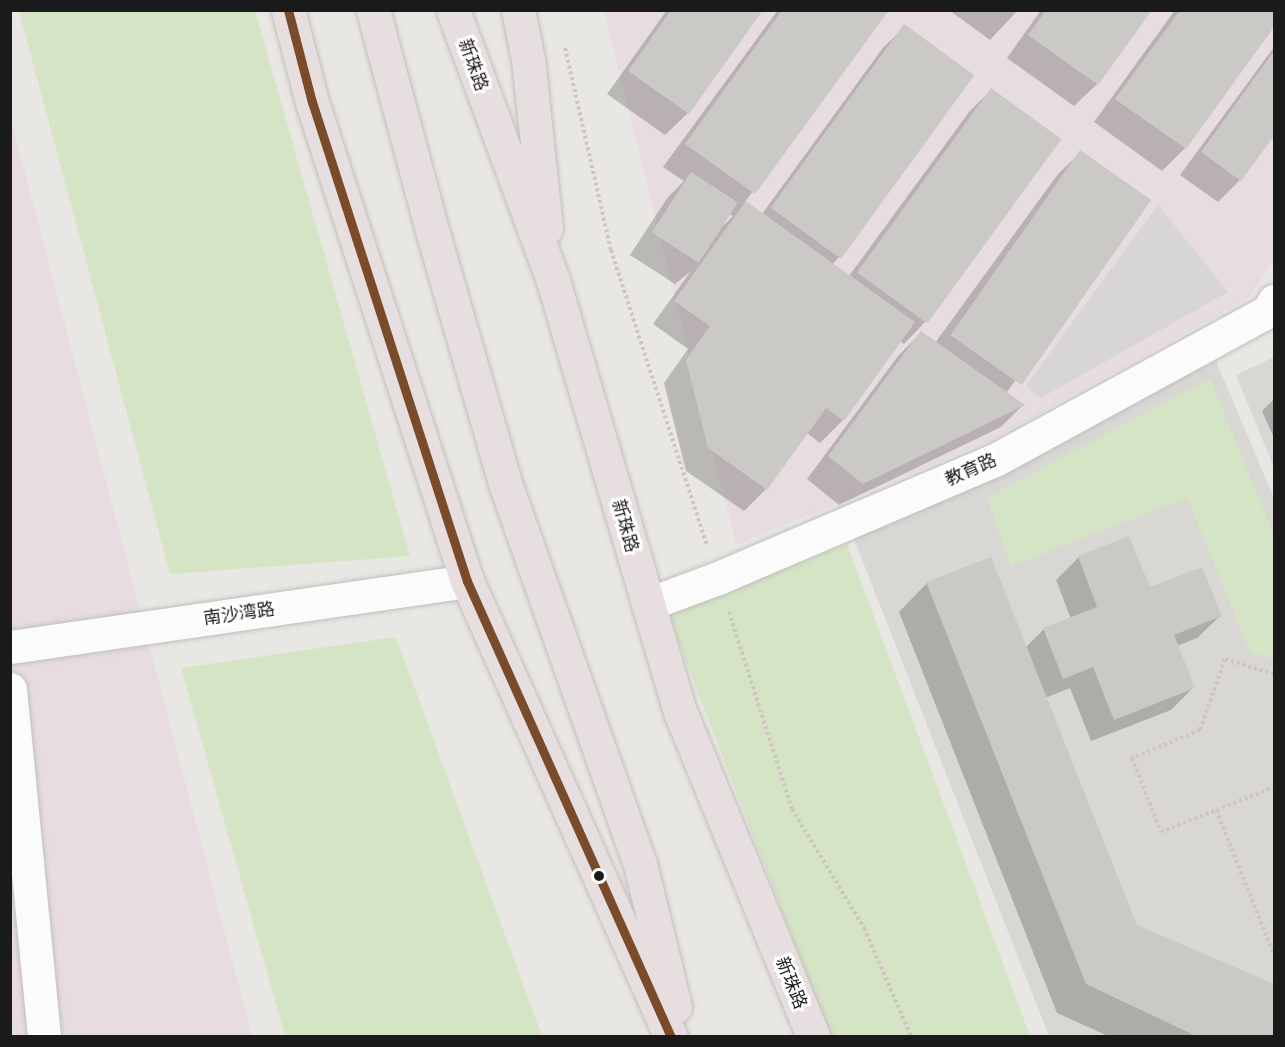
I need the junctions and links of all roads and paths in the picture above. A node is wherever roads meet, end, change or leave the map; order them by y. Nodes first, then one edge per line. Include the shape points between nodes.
1 (288, 10) edge
2 (373, 10) edge
3 (453, 10) edge
4 (518, 10) edge
5 (565, 45) dead end
6 (552, 277) junction
7 (1275, 301) edge
8 (718, 578) junction
9 (467, 581) junction
10 (648, 604) junction
11 (10, 647) edge
12 (1275, 674) edge
13 (10, 689) edge
14 (1275, 787) edge
15 (1216, 810) junction
16 (1275, 955) edge
17 (44, 1036) edge
18 (671, 1036) edge
19 (682, 1036) edge
20 (813, 1036) edge
21 (911, 1036) edge

1 - 9 highway via 312,102
2 - 19 highway via 506,486 640,864
3 - 6 highway, 新珠路
4 - 6 highway via 528,59
5 - 8 path via 612,250
6 - 10 highway, 新珠路
7 - 8 street, 教育路 via 1268,311 995,460
8 - 10 street, 教育路
8 - 21 path via 792,809 864,928
9 - 11 street, 南沙湾路
9 - 18 highway
10 - 20 highway, 新珠路 via 681,714
12 - 15 path via 1225,659 1200,730 1132,758 1161,832
13 - 17 street
14 - 15 path
15 - 16 path

